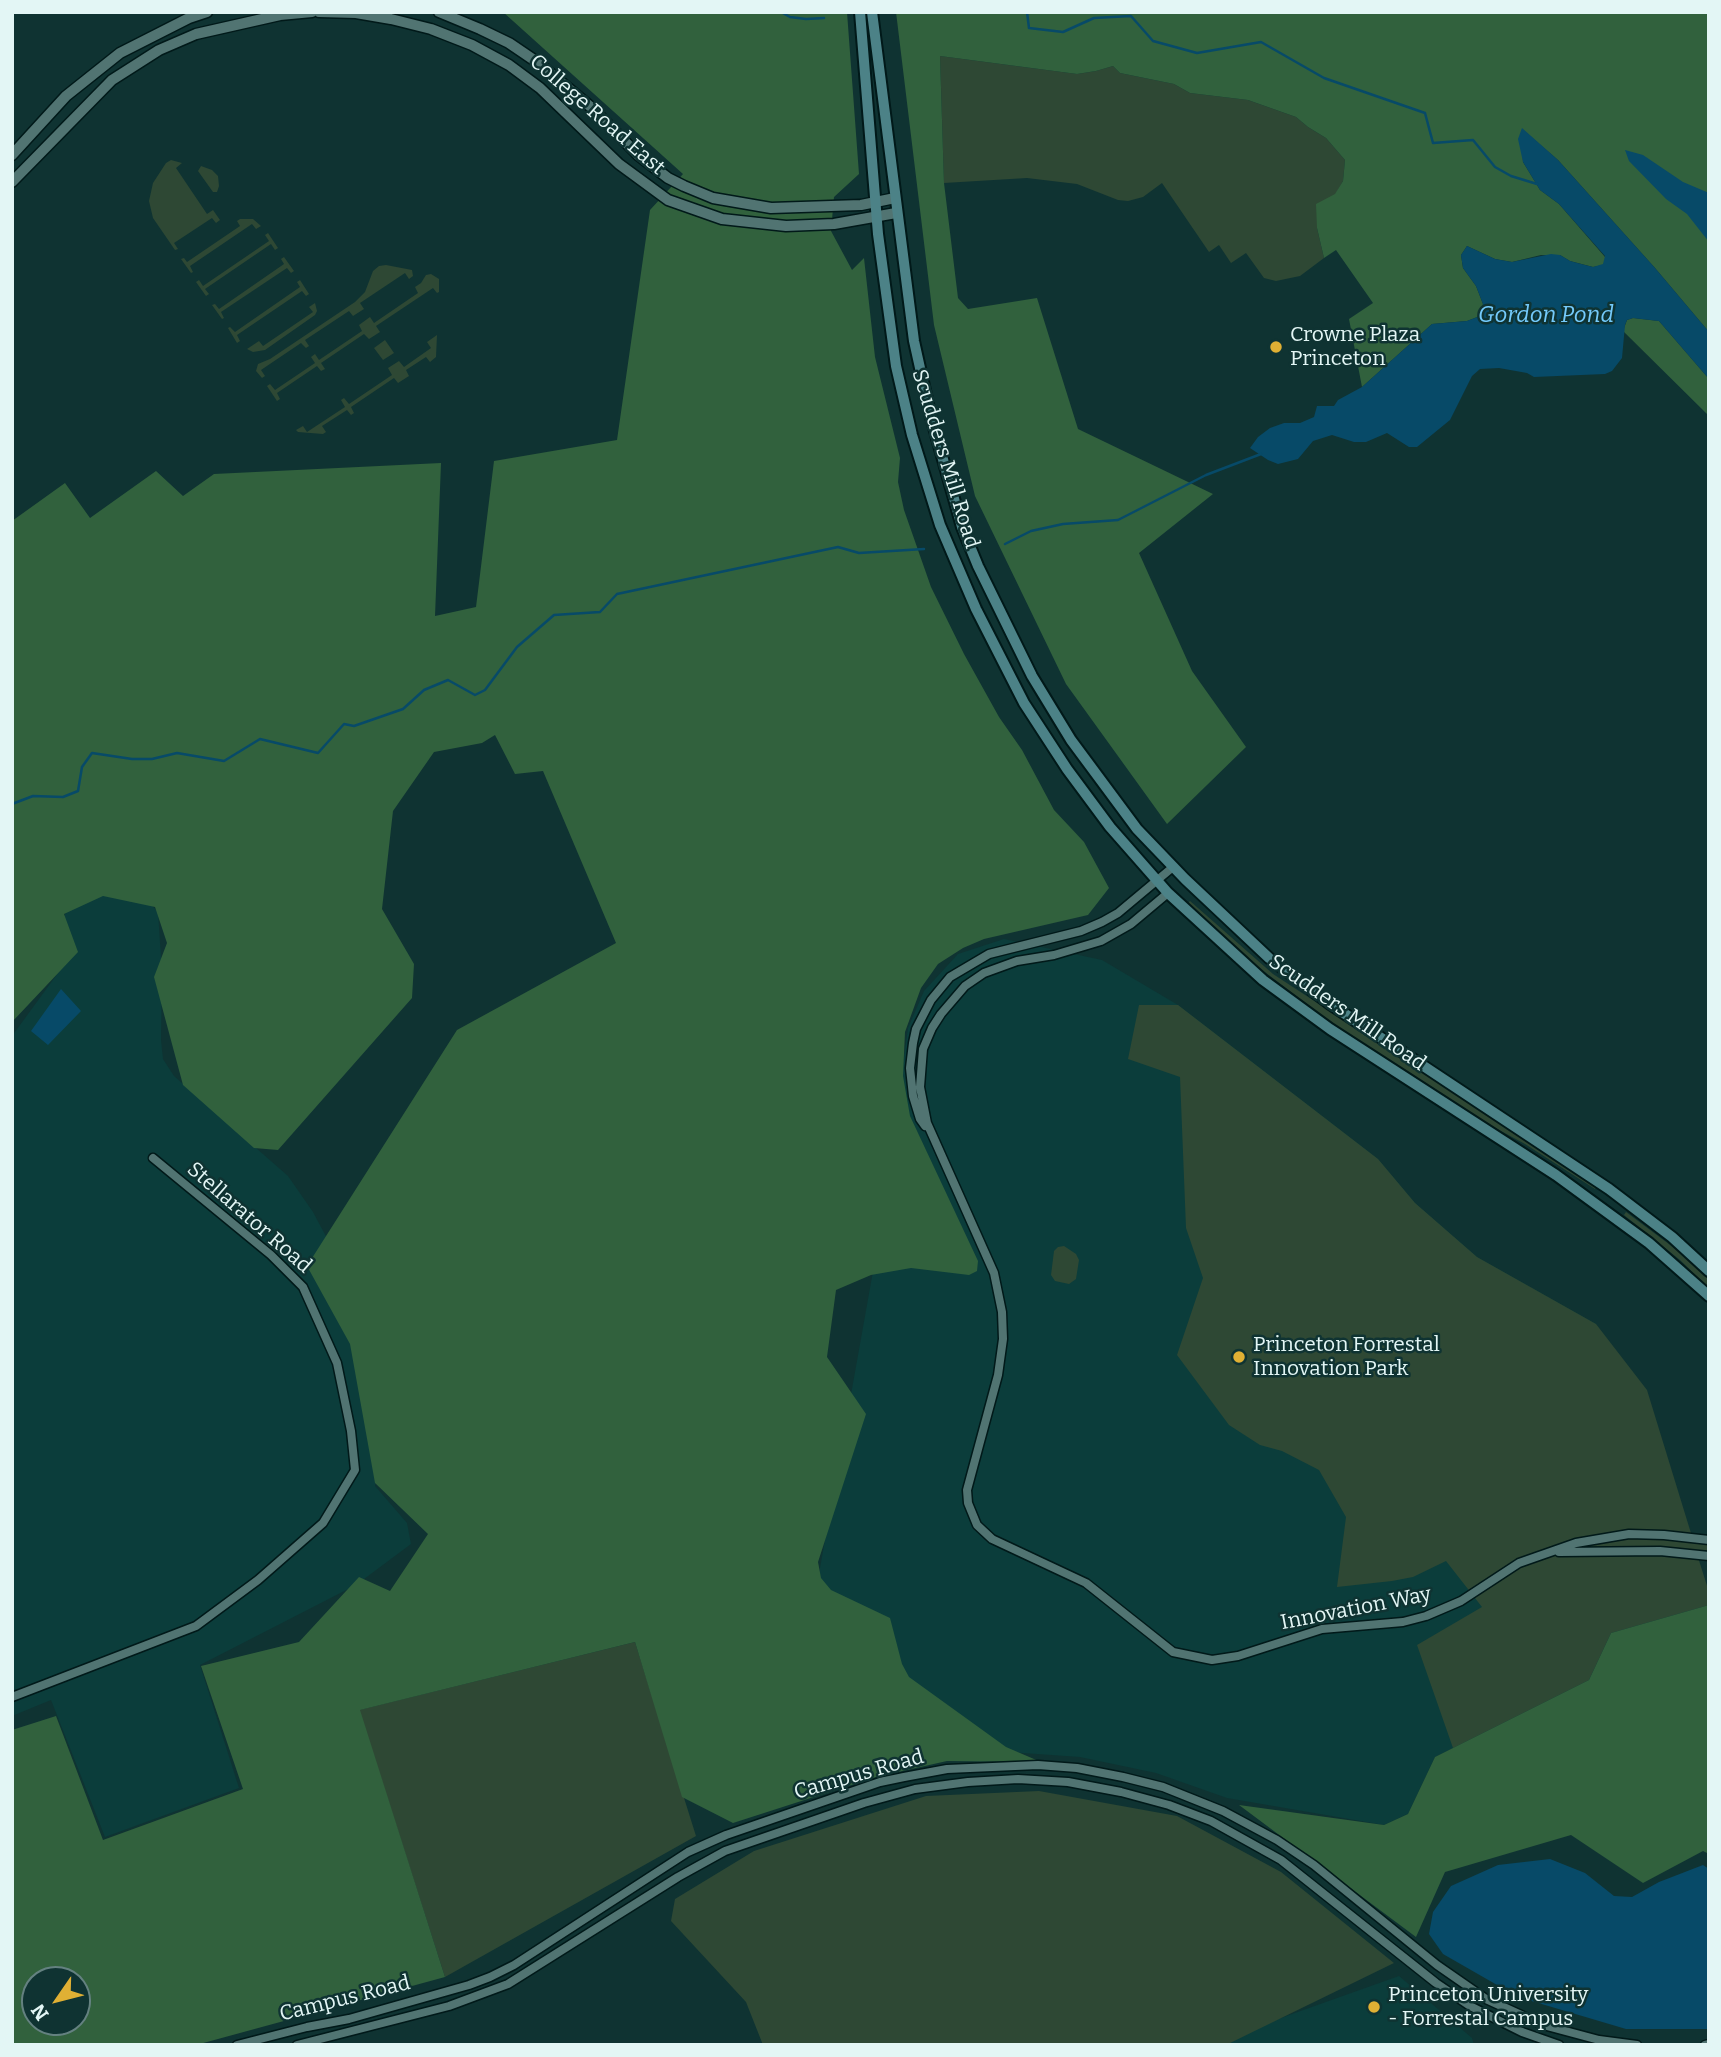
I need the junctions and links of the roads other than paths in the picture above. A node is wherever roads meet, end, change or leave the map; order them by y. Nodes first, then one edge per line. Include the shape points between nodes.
1 (207, 12) edge
2 (312, 12) edge
3 (319, 12) edge
4 (439, 12) edge
5 (860, 12) edge
6 (872, 12) edge
7 (12, 155) edge
8 (12, 182) edge
9 (895, 198) junction
10 (875, 202) junction
11 (897, 213) junction
12 (876, 217) junction
13 (1172, 867) junction
14 (1157, 880) junction
15 (1168, 893) junction
16 (934, 1141) junction
17 (153, 1158) dead end
18 (1709, 1271) edge
19 (1709, 1296) edge
20 (1641, 1534) junction
21 (1709, 1540) edge
22 (1641, 1551) junction
23 (1546, 1553) junction
24 (1709, 1556) edge
25 (12, 1697) edge
26 (237, 2045) edge
27 (297, 2045) edge
28 (1559, 2045) edge
29 (1637, 2045) edge

1 - 7 street via 120,53 66,96
2 - 8 street via 196,34 159,50 112,80
3 - 12 street, College Road East via 356,13 431,29 509,65 540,88 619,164 667,200 722,219 786,226
4 - 10 street, College Road East via 537,62 638,155 684,186 713,198 771,208
5 - 10 main road, Scudders Mill Road
6 - 9 main road, Scudders Mill Road
9 - 10 street, College Road East
9 - 11 main road, Scudders Mill Road
10 - 12 main road, Scudders Mill Road
11 - 12 street, College Road East
11 - 13 main road, Scudders Mill Road via 930,413 962,527 978,566 1032,676 1071,740
12 - 14 main road, Scudders Mill Road via 906,408 940,525 959,570 1024,702 1087,797
13 - 14 street, Innovation Way
13 - 18 main road, Scudders Mill Road via 1279,965 1330,1004 1609,1189
14 - 15 main road, Scudders Mill Road
14 - 16 street, Innovation Way via 1102,922 989,954 950,977 922,1017 910,1068 920,1119
15 - 16 street, Innovation Way via 1131,924 1101,941 1000,966 957,994 923,1049 920,1087
15 - 19 main road, Scudders Mill Road via 1294,1004 1556,1175 1649,1243
16 - 23 street, Innovation Way via 994,1273 1002,1312 998,1375 967,1490 972,1516 992,1539 1086,1583 1173,1652 1212,1660 1322,1629 1426,1616 1461,1601 1519,1563
17 - 25 street, Stellarator Road via 303,1287 337,1363 355,1469 323,1523 196,1626
20 - 21 street, Innovation Way
20 - 22 street
20 - 23 street, Innovation Way via 1617,1535
22 - 23 street, Innovation Way
22 - 24 street, Innovation Way
26 - 29 street, Campus Road via 349,2019 491,1977 688,1852 726,1835 904,1777 947,1769 1038,1765 1123,1777 1223,1811 1314,1865 1486,1999 1543,2025
27 - 28 street, Campus Road via 449,2006 508,1984 725,1851 915,1790 1018,1779 1121,1791 1211,1821 1281,1860 1469,2006

